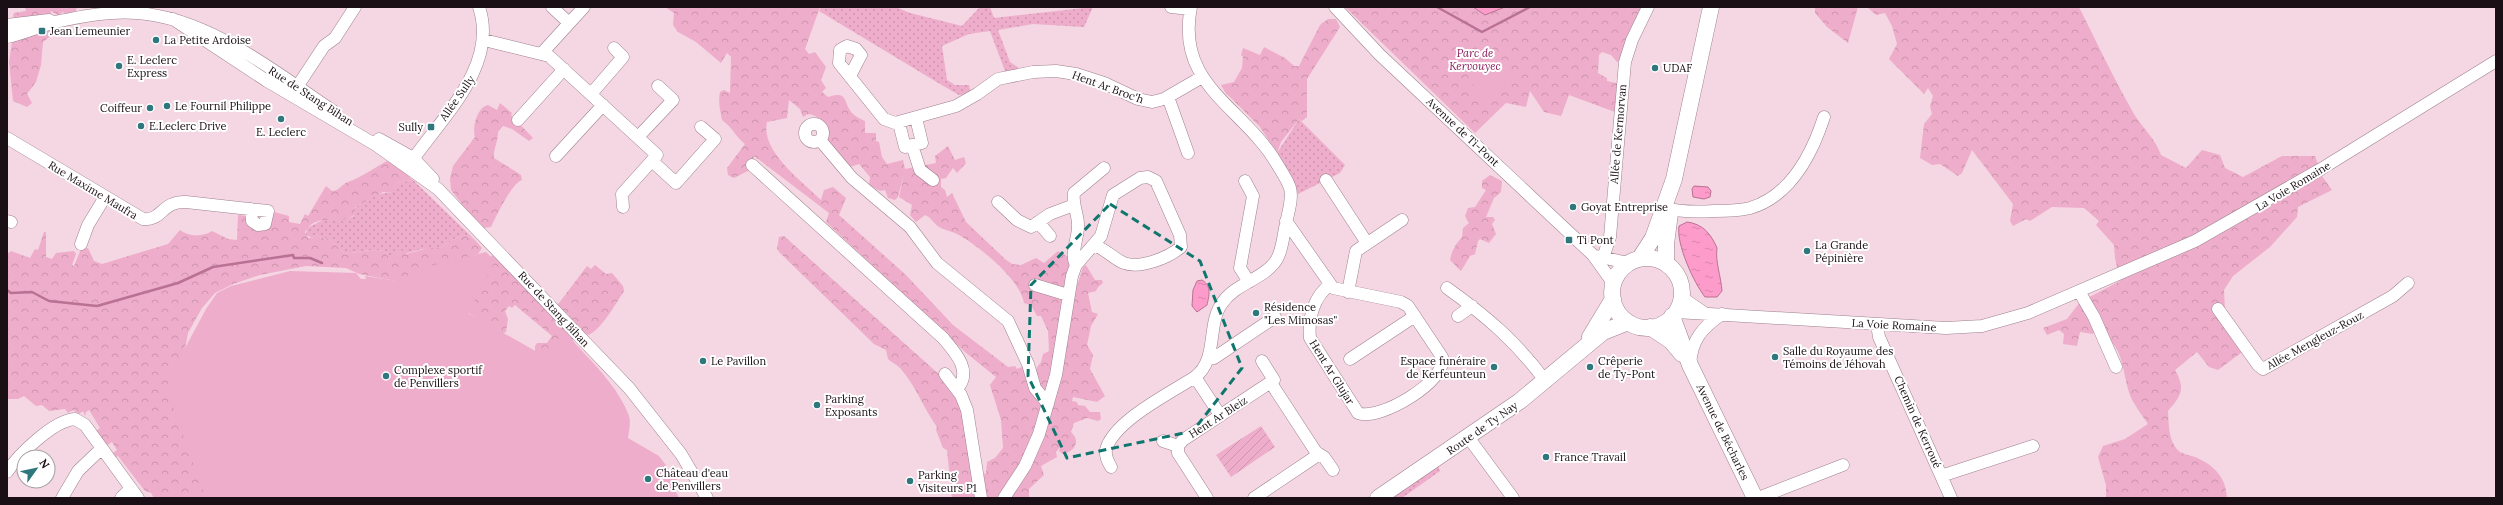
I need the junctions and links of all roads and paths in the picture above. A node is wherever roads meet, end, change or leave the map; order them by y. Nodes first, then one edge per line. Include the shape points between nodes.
1 (355, 7) edge
2 (479, 7) edge
3 (552, 7) edge
4 (584, 7) edge
5 (1171, 7) edge
6 (1335, 7) edge
7 (1648, 7) edge
8 (1711, 7) edge
9 (1191, 8) edge
10 (159, 11) edge
11 (87, 12) edge
12 (173, 19) junction
13 (62, 20) junction
14 (568, 23) junction
15 (7, 25) edge
16 (7, 37) edge
17 (484, 40) junction
18 (614, 48) dead end
19 (542, 53) junction
20 (2496, 60) edge
21 (263, 65) junction
22 (564, 69) junction
23 (850, 76) dead end
24 (1202, 78) junction
25 (267, 81) junction
26 (658, 86) dead end
27 (297, 87) junction
28 (591, 94) junction
29 (1168, 97) junction
30 (603, 105) junction
31 (329, 108) junction
32 (1824, 117) dead end
33 (916, 118) junction
34 (518, 120) dead end
35 (899, 123) junction
36 (701, 126) dead end
37 (638, 137) junction
38 (7, 138) edge
39 (820, 140) dead end
40 (912, 145) junction
41 (1188, 153) dead end
42 (556, 156) dead end
43 (652, 161) junction
44 (410, 162) junction
45 (752, 166) dead end
46 (1104, 168) dead end
47 (933, 180) dead end
48 (1326, 180) dead end
49 (1245, 181) dead end
50 (105, 197) junction
51 (998, 202) dead end
52 (1074, 205) junction
53 (623, 207) dead end
54 (251, 209) dead end
55 (1668, 209) junction
56 (1402, 220) dead end
57 (1286, 221) junction
58 (1038, 222) junction
59 (1050, 236) dead end
60 (1367, 243) junction
61 (81, 244) dead end
62 (1094, 245) junction
63 (1599, 259) junction
64 (1634, 261) junction
65 (1666, 263) junction
66 (1076, 265) junction
67 (1249, 282) junction
68 (1613, 283) junction
69 (2408, 283) dead end
70 (1035, 285) dead end
71 (1330, 285) junction
72 (1447, 288) dead end
73 (1348, 292) junction
74 (2080, 292) junction
75 (1068, 295) junction
76 (1613, 299) junction
77 (1472, 306) junction
78 (1677, 308) junction
79 (2218, 309) dead end
80 (1722, 314) junction
81 (1415, 316) junction
82 (1458, 316) dead end
83 (1275, 317) dead end
84 (1628, 322) junction
85 (1877, 324) junction
86 (1650, 327) junction
87 (1579, 351) junction
88 (1208, 359) junction
89 (1350, 359) dead end
90 (1262, 362) dead end
91 (1690, 365) junction
92 (2116, 367) dead end
93 (945, 374) dead end
94 (1196, 377) junction
95 (1546, 382) junction
96 (1271, 383) junction
97 (957, 389) junction
98 (1048, 404) junction
99 (1220, 415) junction
100 (1468, 438) junction
101 (1163, 441) dead end
102 (1178, 446) junction
103 (101, 449) junction
104 (2031, 450) dead end
105 (1318, 455) junction
106 (1843, 465) dead end
107 (1111, 467) dead end
108 (1333, 470) dead end
109 (7, 472) edge
110 (1943, 480) junction
111 (131, 488) junction
112 (1778, 495) edge
113 (62, 498) edge
114 (121, 498) edge
115 (138, 498) edge
116 (707, 498) edge
117 (981, 498) edge
118 (1004, 498) edge
119 (1208, 498) edge
120 (1254, 498) edge
121 (1378, 498) edge
122 (1513, 498) edge
123 (1757, 498) edge
124 (1951, 498) edge

1 - 27 street via 335,38 324,46
2 - 17 street, Allée Sully via 484,25
3 - 14 street
4 - 14 street
5 - 9 street
6 - 63 street, Avenue de Ti-Pont via 1380,55
7 - 63 street, Allée de Kermorvan via 1632,40 1625,62 1610,237
8 - 55 main road
9 - 24 street via 1190,41
10 - 11 street, Rue de Stang Bihan
10 - 12 street, Rue de Stang Bihan
11 - 13 street, Rue de Stang Bihan
12 - 21 street, Rue de Stang Bihan via 197,26
12 - 25 street, Rue de Stang Bihan
13 - 15 street, Rue de Stang Bihan
13 - 16 street, Rue de Stang Bihan
14 - 19 street
17 - 19 street
17 - 44 street, Allée Sully via 478,64 466,87
18 - 28 street via 624,58
19 - 22 street
20 - 74 street, La Voie Romaine via 2322,169 2220,228 2172,253
21 - 25 street
21 - 27 street, Rue de Stang Bihan
22 - 28 street
22 - 34 street
23 - 35 street via 884,119
24 - 29 street, Hent Ar Broc'h
24 - 57 street via 1211,91 1262,142 1286,179 1290,193
25 - 31 street via 282,84 318,107
25 - 44 street, Rue de Stang Bihan via 381,149 392,151
26 - 37 street via 673,100
27 - 31 street, Rue de Stang Bihan
28 - 30 street
29 - 33 street, Hent Ar Broc'h via 1157,101 1142,101 1086,77 1044,71 998,79 956,106
29 - 41 street
30 - 37 street
30 - 42 street
31 - 44 street, Rue de Stang Bihan
32 - 55 street via 1804,163 1793,178 1770,198 1754,206 1734,211
33 - 35 street, Hent Ar Broc'h
33 - 40 street via 922,142
35 - 40 street via 905,147
36 - 43 street via 715,139 676,183
37 - 43 street via 657,156
38 - 50 street, Rue Maxime Maufra
39 - 98 street via 852,178 910,227 941,266 1008,321 1028,364 1035,388
40 - 47 street via 920,170
43 - 53 street via 622,194
44 - 116 street, Rue de Stang Bihan via 428,172 438,189 492,251 625,383 648,418 686,461
45 - 97 street via 943,338 964,371 963,381
46 - 52 street via 1077,189
48 - 60 street
49 - 67 street via 1253,198 1240,268
50 - 54 street, Rue Maxime Maufra via 138,217 146,219 157,216 168,205 179,202
50 - 61 street via 88,225
51 - 58 street via 1025,225 1031,227
52 - 58 street via 1052,212
52 - 66 street via 1078,222 1074,254
55 - 64 main road via 1653,238
55 - 65 main road
56 - 60 street
57 - 67 street via 1278,258
57 - 71 street
58 - 59 street
60 - 73 street via 1356,252
62 - 62 street via 1102,233 1113,195 1140,178 1148,177 1156,181 1180,235 1180,247 1154,260 1131,264 1120,261 1107,250
62 - 66 street
63 - 64 street
63 - 68 street, Avenue de Ti-Pont
64 - 65 main road via 1653,258
64 - 68 main road via 1619,272
65 - 78 main road via 1678,278
66 - 75 street
67 - 88 street via 1221,304
68 - 76 main road
69 - 79 street, Allée Mengleuz-Rouz via 2393,296 2264,369 2258,365
70 - 75 street
71 - 73 street
71 - 81 street, Hent Ar Glujar via 1321,292 1316,301 1310,338 1358,413 1371,414 1390,409 1430,382 1439,372 1443,362
72 - 77 street
73 - 81 street via 1401,302 1408,306
74 - 85 street, La Voie Romaine via 2028,313 1982,326 1951,328
74 - 92 street via 2091,310
75 - 98 street via 1056,375
76 - 84 main road via 1618,312
76 - 87 main road, Route de Ty Nay
77 - 82 street
77 - 95 street via 1523,351
78 - 80 street, La Voie Romaine
78 - 86 main road via 1658,325
78 - 91 main road, Avenue de Bécharles
80 - 85 street, La Voie Romaine
80 - 91 street via 1699,333 1692,350
81 - 89 street, Hent Ar Glujar
83 - 88 street via 1214,358
84 - 86 main road via 1640,327
84 - 87 main road, Route de Ty Nay via 1607,329
85 - 110 street, Chemin de Kerroué via 1879,337
86 - 91 main road, Avenue de Bécharles via 1675,344
87 - 95 main road, Route de Ty Nay
88 - 94 street
90 - 96 street via 1274,380
91 - 123 main road, Avenue de Bécharles
93 - 97 street
94 - 99 street, Hent Ar Bleiz
94 - 107 street via 1124,425 1106,450
95 - 100 main road, Route de Ty Nay
96 - 99 street, Hent Ar Bleiz
96 - 105 street
97 - 117 street via 969,418
98 - 118 street via 1033,449
99 - 102 street, Hent Ar Bleiz
100 - 121 main road, Route de Ty Nay
100 - 122 street
101 - 102 street, Hent Ar Bleiz
102 - 119 street, Hent Ar Bleiz via 1178,453
103 - 109 street via 83,423 70,419 28,448
103 - 111 street
103 - 113 street via 78,471
104 - 110 street, Chemin de Kerroué
105 - 108 street via 1324,457
105 - 120 street
106 - 112 street
110 - 124 street, Chemin de Kerroué
111 - 114 street
111 - 115 street
112 - 123 street

